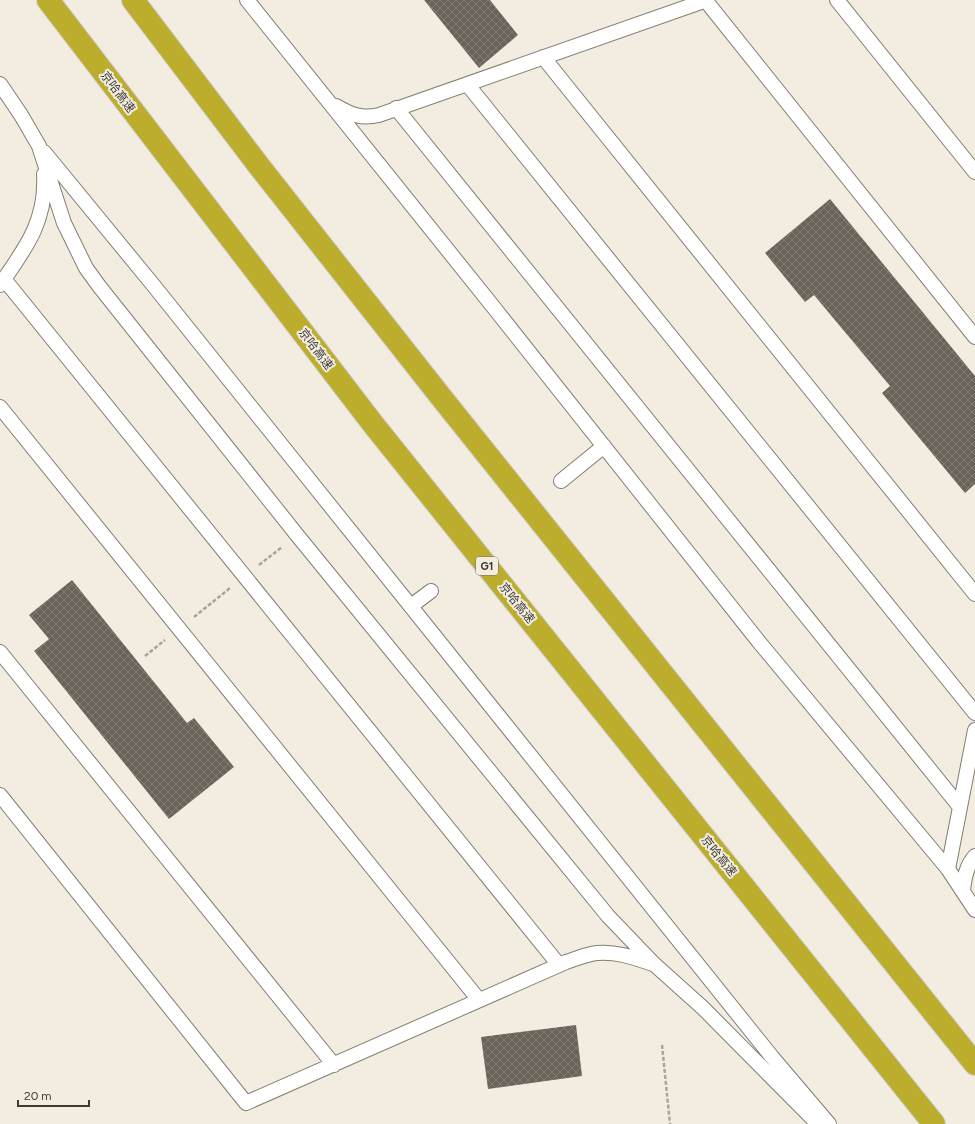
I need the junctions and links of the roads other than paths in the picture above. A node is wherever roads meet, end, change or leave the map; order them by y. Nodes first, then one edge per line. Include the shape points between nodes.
1 (48, 0) edge
2 (133, 0) edge
3 (247, 0) edge
4 (706, 0) edge
5 (837, 0) edge
6 (543, 57) junction
7 (0, 84) edge
8 (467, 84) junction
9 (329, 102) junction
10 (396, 108) junction
11 (39, 146) junction
12 (975, 172) edge
13 (2, 282) edge
14 (975, 338) edge
15 (0, 407) edge
16 (604, 446) junction
17 (561, 480) dead end
18 (431, 591) dead end
19 (975, 594) edge
20 (411, 606) junction
21 (0, 652) edge
22 (975, 713) edge
23 (975, 730) edge
24 (0, 795) edge
25 (960, 807) junction
26 (975, 856) edge
27 (948, 869) junction
28 (963, 891) junction
29 (975, 910) edge
30 (654, 964) junction
31 (559, 965) junction
32 (479, 1000) junction
33 (975, 1064) edge
34 (334, 1065) junction
35 (818, 1124) edge
36 (829, 1124) edge
37 (934, 1124) edge

1 - 37 highway, 京哈高速 / G1 via 373,424
2 - 33 highway via 259,166 441,397
3 - 9 lane
4 - 6 lane
4 - 14 lane
5 - 12 lane
6 - 8 lane
6 - 19 lane
7 - 11 lane
8 - 10 lane
8 - 22 lane
9 - 10 lane via 355,116 368,117
9 - 16 lane
10 - 25 lane
11 - 13 lane via 45,188 37,224 28,244
11 - 20 lane
11 - 30 lane via 64,223 86,268 99,286 298,536 608,916
13 - 31 lane
15 - 32 lane
16 - 17 lane
16 - 27 lane via 759,642
18 - 20 lane
20 - 36 lane via 772,1057
21 - 34 lane
23 - 25 lane
24 - 34 lane via 246,1103
25 - 27 lane
26 - 28 lane via 970,861
27 - 28 lane
28 - 29 lane
30 - 31 lane via 624,955 596,953
30 - 35 lane via 703,1008
31 - 32 lane
32 - 34 lane

